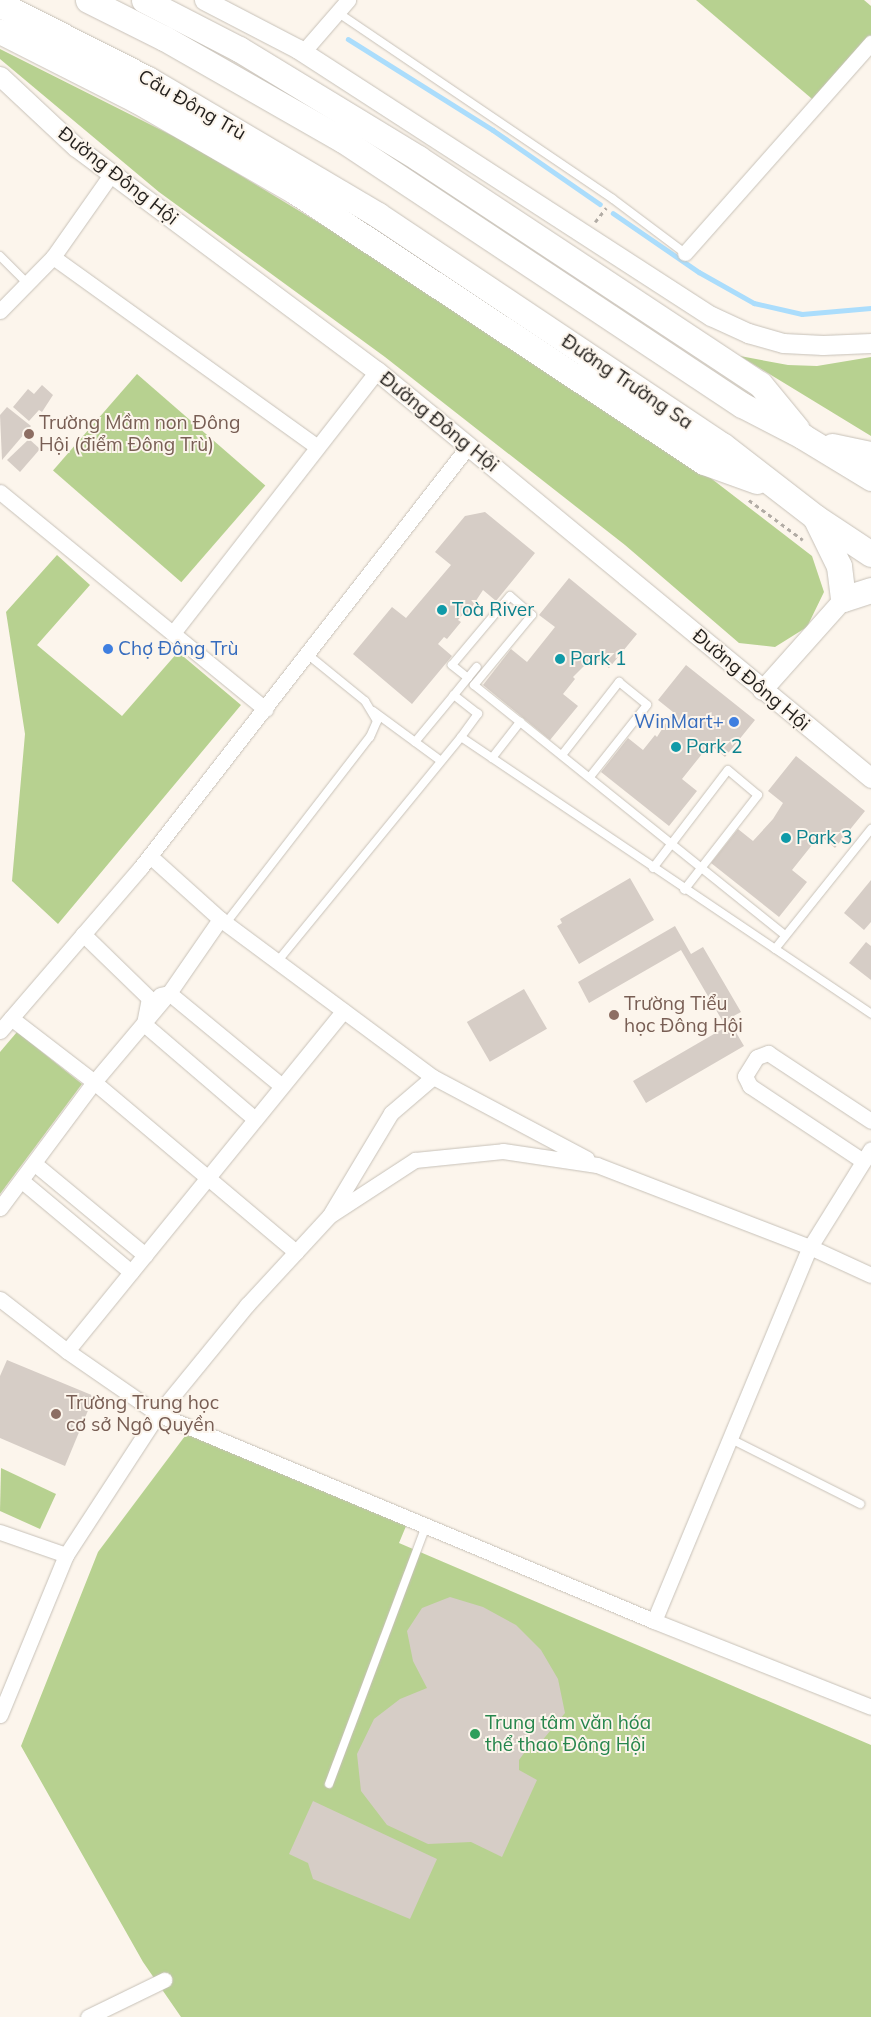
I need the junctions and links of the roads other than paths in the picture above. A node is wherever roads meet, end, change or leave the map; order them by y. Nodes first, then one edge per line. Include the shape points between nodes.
1 (88, 0) edge
2 (144, 0) edge
3 (204, 0) edge
4 (348, 0) edge
5 (0, 4) edge
6 (229, 6) edge
7 (337, 12) junction
8 (0, 31) edge
9 (871, 43) edge
10 (303, 52) junction
11 (0, 76) edge
12 (112, 174) junction
13 (378, 215) joint
14 (685, 253) joint
15 (0, 256) edge
16 (53, 258) junction
17 (28, 284) junction
18 (0, 311) edge
19 (871, 343) edge
20 (377, 371) junction
21 (802, 436) junction
22 (469, 444) junction
23 (317, 447) junction
24 (871, 454) edge
25 (871, 478) edge
26 (0, 492) edge
27 (785, 492) junction
28 (815, 517) junction
29 (871, 554) edge
30 (871, 590) edge
31 (843, 599) junction
32 (173, 633) junction
33 (306, 653) junction
34 (477, 668) dead end
35 (468, 678) junction
36 (762, 690) junction
37 (454, 695) junction
38 (264, 709) junction
39 (374, 711) junction
40 (520, 722) junction
41 (461, 737) junction
42 (415, 742) junction
43 (562, 755) junction
44 (492, 758) junction
45 (441, 762) junction
46 (590, 777) junction
47 (871, 778) edge
48 (871, 829) edge
49 (672, 842) junction
50 (150, 856) junction
51 (702, 866) junction
52 (653, 868) junction
53 (684, 890) junction
54 (223, 921) junction
55 (83, 934) junction
56 (785, 934) junction
57 (775, 949) junction
58 (277, 962) junction
59 (169, 993) junction
60 (149, 998) junction
61 (343, 1011) junction
62 (871, 1014) edge
63 (11, 1018) junction
64 (144, 1024) junction
65 (0, 1031) edge
66 (433, 1077) junction
67 (94, 1082) junction
68 (282, 1086) junction
69 (255, 1119) junction
70 (871, 1121) edge
71 (867, 1155) edge
72 (34, 1164) junction
73 (597, 1164) junction
74 (207, 1179) junction
75 (22, 1180) junction
76 (0, 1208) edge
77 (329, 1216) junction
78 (810, 1247) junction
79 (296, 1252) junction
80 (145, 1255) junction
81 (131, 1272) junction
82 (871, 1275) edge
83 (0, 1299) edge
84 (67, 1351) junction
85 (158, 1414) junction
86 (729, 1438) junction
87 (860, 1504) dead end
88 (426, 1526) junction
89 (0, 1532) edge
90 (66, 1555) junction
91 (654, 1621) junction
92 (871, 1706) edge
93 (0, 1716) edge
94 (329, 1784) dead end
95 (164, 1980) dead end
96 (88, 2017) edge

1 - 21 highway via 164,38 405,179 742,405
2 - 21 highway via 238,48 418,158 760,384
3 - 6 street
4 - 7 street
5 - 13 highway, Cầu Đông Trù via 148,79
6 - 10 street
7 - 10 street
7 - 14 lane via 613,200
8 - 27 highway, Cầu Đông Trù via 136,100 296,192 704,462
9 - 14 street
10 - 19 street via 711,316 748,334 793,343
11 - 12 street, Đường Đông Hội via 76,147
12 - 16 street
12 - 20 street, Đường Đông Hội
13 - 27 highway, Đường Trường Sa via 722,445
15 - 17 lane
16 - 17 street
16 - 23 street
17 - 18 street
20 - 22 street, Đường Đông Hội
20 - 23 street
21 - 24 highway
21 - 25 highway
22 - 33 street
22 - 36 street, Đường Đông Hội
23 - 32 street
26 - 32 street
27 - 28 highway, Đường Trường Sa
28 - 29 highway, Đường Trường Sa
28 - 31 highway via 839,566
30 - 31 highway
31 - 36 street
32 - 38 street
33 - 38 street
33 - 39 lane
34 - 35 lane
35 - 37 lane
35 - 40 lane via 452,665 510,596 532,614 474,685
36 - 47 street, Đường Đông Hội
37 - 41 lane via 478,714
37 - 42 lane
38 - 50 street
39 - 42 lane
39 - 54 lane via 376,721 370,737
40 - 43 lane
40 - 44 lane
41 - 44 lane
41 - 45 lane
42 - 45 lane
43 - 46 lane
43 - 46 lane via 619,682 647,705
44 - 52 lane
45 - 58 lane
46 - 49 lane
48 - 56 lane
49 - 51 lane
49 - 51 lane via 728,770 758,795
49 - 52 lane
50 - 54 street
50 - 55 street
51 - 53 lane
51 - 56 lane
52 - 53 lane
53 - 57 lane
54 - 58 street
54 - 59 street
55 - 60 street
55 - 63 street
56 - 57 lane
57 - 62 lane
58 - 61 street
59 - 60 street
59 - 64 street
59 - 68 street
60 - 64 street
61 - 66 street
61 - 68 street
63 - 65 street
63 - 67 street
64 - 67 street
64 - 69 street
66 - 73 street
66 - 77 street via 391,1113
67 - 72 street
67 - 74 street
68 - 69 street
69 - 74 street
70 - 71 street via 768,1053 757,1057 746,1076 750,1086
71 - 78 street
72 - 75 street
72 - 80 street
73 - 77 street via 503,1151 415,1160
73 - 78 street
74 - 79 street
74 - 80 street
75 - 76 street
75 - 81 street
77 - 79 street
78 - 82 street
78 - 86 street
79 - 85 street via 247,1305
80 - 81 street
81 - 84 street
83 - 84 street
84 - 85 street
85 - 88 street
85 - 90 street
86 - 87 lane
86 - 91 street
88 - 91 street
88 - 94 lane
89 - 90 street
90 - 93 street
91 - 92 street
95 - 96 street

